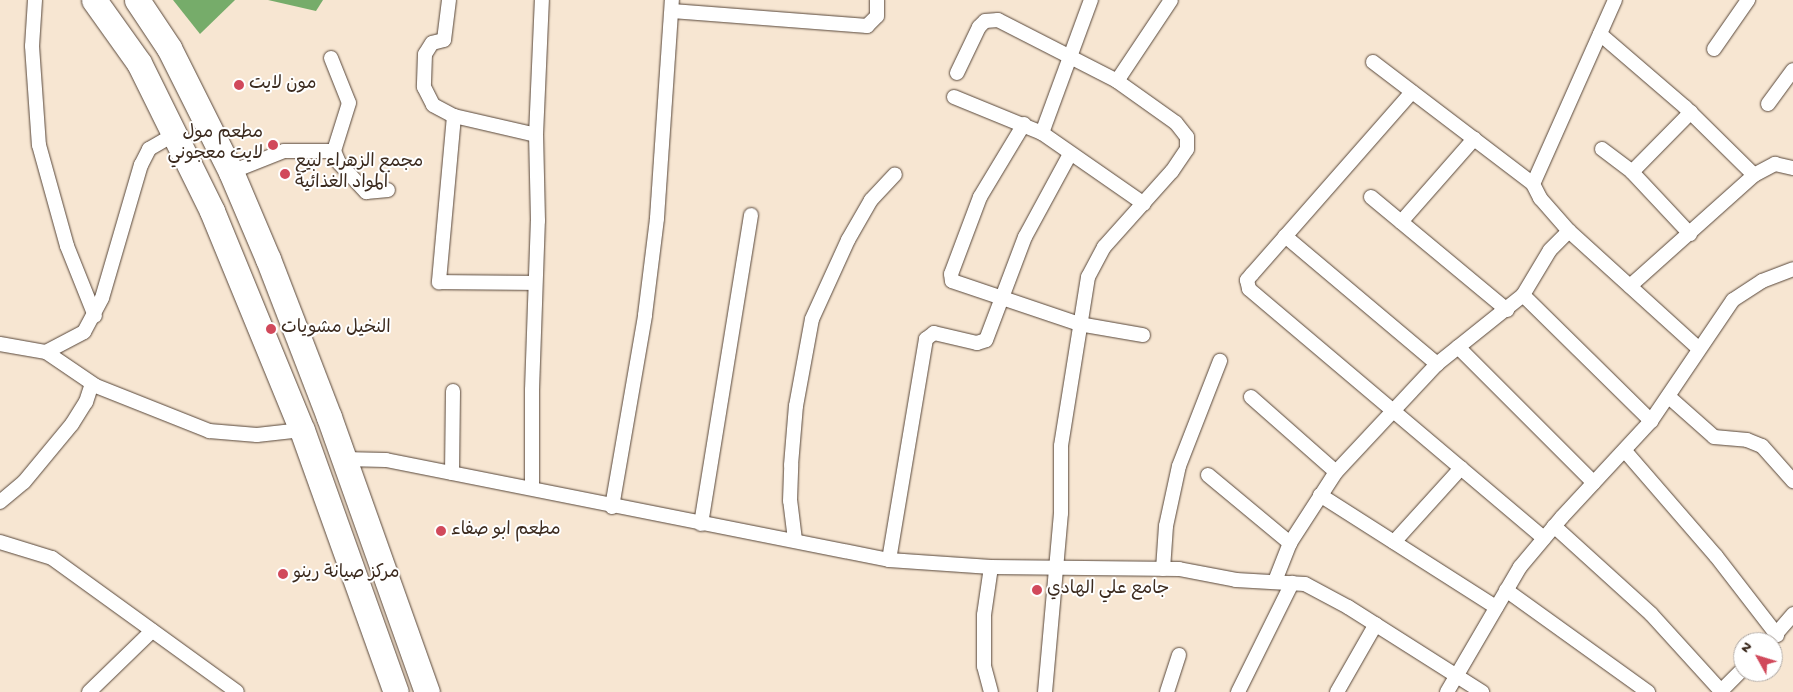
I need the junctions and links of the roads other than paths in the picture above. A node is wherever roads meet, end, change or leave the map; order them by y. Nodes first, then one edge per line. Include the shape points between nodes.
1 (35, 0) edge
2 (94, 0) edge
3 (137, 0) edge
4 (448, 0) edge
5 (542, 0) edge
6 (877, 0) edge
7 (1090, 0) edge
8 (1172, 0) edge
9 (1615, 0) edge
10 (1748, 0) edge
11 (672, 5) edge
12 (1600, 34) junction
13 (169, 48) junction
14 (1714, 49) dead end
15 (1072, 56) junction
16 (331, 58) dead end
17 (1373, 62) dead end
18 (139, 63) junction
19 (1793, 70) edge
20 (957, 73) dead end
21 (1117, 81) junction
22 (1412, 92) junction
23 (954, 97) dead end
24 (1768, 104) dead end
25 (1691, 112) junction
26 (454, 116) junction
27 (205, 119) junction
28 (1024, 124) junction
29 (1042, 133) junction
30 (175, 134) junction
31 (536, 135) junction
32 (1474, 139) junction
33 (1602, 149) dead end
34 (334, 151) junction
35 (1070, 154) junction
36 (1793, 168) edge
37 (231, 172) junction
38 (1632, 172) junction
39 (895, 174) dead end
40 (1754, 176) junction
41 (1533, 184) junction
42 (388, 190) dead end
43 (1371, 197) dead end
44 (1144, 204) junction
45 (751, 215) dead end
46 (1401, 222) junction
47 (1569, 231) junction
48 (1690, 234) junction
49 (1285, 236) junction
50 (1793, 269) edge
51 (535, 283) junction
52 (1630, 286) junction
53 (1523, 295) junction
54 (1002, 300) junction
55 (1507, 310) junction
56 (95, 316) junction
57 (1079, 324) junction
58 (1143, 335) dead end
59 (0, 344) edge
60 (1458, 347) junction
61 (1698, 348) junction
62 (46, 352) junction
63 (1220, 361) dead end
64 (1437, 364) junction
65 (92, 384) junction
66 (453, 391) dead end
67 (1251, 397) dead end
68 (1669, 397) junction
69 (1392, 409) junction
70 (1651, 421) junction
71 (302, 430) junction
72 (1625, 451) junction
73 (343, 458) junction
74 (1461, 468) junction
75 (1336, 472) junction
76 (452, 473) junction
77 (1208, 475) dead end
78 (1793, 481) edge
79 (1594, 483) junction
80 (532, 488) junction
81 (1320, 494) junction
82 (2, 496) edge
83 (612, 507) junction
84 (701, 524) junction
85 (1554, 526) junction
86 (1544, 538) junction
87 (795, 540) junction
88 (0, 542) edge
89 (1394, 542) junction
90 (1290, 543) junction
91 (889, 560) junction
92 (991, 567) junction
93 (1057, 569) junction
94 (1163, 569) junction
95 (1275, 581) junction
96 (1292, 583) junction
97 (1506, 590) junction
98 (1496, 607) junction
99 (1793, 614) edge
100 (1376, 624) junction
101 (152, 631) junction
102 (1769, 632) edge
103 (1778, 632) edge
104 (1179, 655) dead end
105 (1457, 675) junction
106 (1726, 690) edge
107 (89, 692) edge
108 (237, 692) edge
109 (396, 692) edge
110 (427, 692) edge
111 (992, 692) edge
112 (1045, 692) edge
113 (1167, 692) edge
114 (1238, 692) edge
115 (1337, 692) edge
116 (1447, 692) edge
117 (1482, 692) edge
118 (1648, 692) edge

1 - 56 street via 32,46 40,145 66,246
2 - 18 highway
3 - 13 highway
4 - 26 street via 444,40 432,43 424,54 423,71 424,87 434,105
5 - 31 street
6 - 11 street via 876,16 867,26
7 - 15 street
8 - 21 street
9 - 12 street
10 - 14 street
11 - 83 street via 656,228 644,324
12 - 25 street
12 - 41 street
13 - 18 highway via 168,61 157,70 150,70
13 - 27 highway
15 - 20 street via 998,20 985,20
15 - 21 street
15 - 29 street
16 - 34 street via 349,103
17 - 22 street
18 - 30 highway
19 - 24 street
21 - 44 street via 1176,123 1187,137 1187,149
22 - 32 street
22 - 49 street
23 - 28 street
25 - 38 street
25 - 40 street
26 - 31 street
26 - 51 street via 439,282
27 - 30 highway via 186,118
27 - 37 highway
28 - 29 street
28 - 54 street via 980,197 950,274 952,281 960,286
29 - 35 street
30 - 56 street via 149,149 140,165
30 - 71 highway via 212,211
31 - 51 street via 538,221
32 - 41 street
32 - 46 street
33 - 38 street
34 - 37 street via 284,151
34 - 42 street via 339,163 366,192
35 - 44 street
35 - 54 street via 1026,237
36 - 40 street via 1775,164
37 - 73 highway via 272,269
38 - 48 street
39 - 87 street via 871,200 848,240 812,319 802,369 792,455 790,501
40 - 48 street
41 - 47 street via 1540,198
43 - 46 street
44 - 57 street via 1098,257 1088,277
45 - 84 street
46 - 55 street
47 - 52 street
47 - 53 street via 1550,250
48 - 52 street
49 - 64 street
49 - 69 street via 1247,280 1248,289
50 - 61 street via 1762,280 1733,300
51 - 80 street
52 - 61 street
53 - 55 street
53 - 70 street
54 - 57 street
54 - 91 street via 986,340 977,343 934,333 926,339
55 - 60 street
56 - 62 street via 84,332
57 - 58 street
57 - 93 street via 1061,446
59 - 62 street
60 - 64 street
60 - 79 street
61 - 68 street
62 - 65 street
63 - 94 street via 1179,466 1166,526
64 - 69 street
65 - 71 street via 208,431 227,435
65 - 82 street via 78,417 24,482
66 - 76 street
67 - 75 street
68 - 70 street
68 - 78 street via 1714,437 1747,440 1762,446
69 - 74 street
69 - 75 street
70 - 72 street
71 - 109 highway
72 - 79 street
72 - 102 street via 1716,556
73 - 76 street via 386,460
73 - 110 highway
74 - 86 street
74 - 89 street
75 - 81 street
76 - 80 street
77 - 90 street
79 - 85 street
80 - 83 street
81 - 89 street
81 - 90 street
83 - 84 street
84 - 87 street
85 - 86 street
85 - 106 street via 1651,614
86 - 97 street
87 - 91 street
88 - 101 street via 52,558
89 - 98 street
90 - 95 street
91 - 92 street
92 - 93 street
92 - 111 street via 984,614 984,666
93 - 94 street
93 - 112 street
94 - 95 street via 1236,580
95 - 96 street
96 - 100 street via 1305,584
96 - 114 street
97 - 98 street
97 - 118 street
98 - 105 street
99 - 103 street
100 - 105 street
100 - 115 street
101 - 107 street
101 - 108 street
104 - 113 street
105 - 116 street
105 - 117 street

